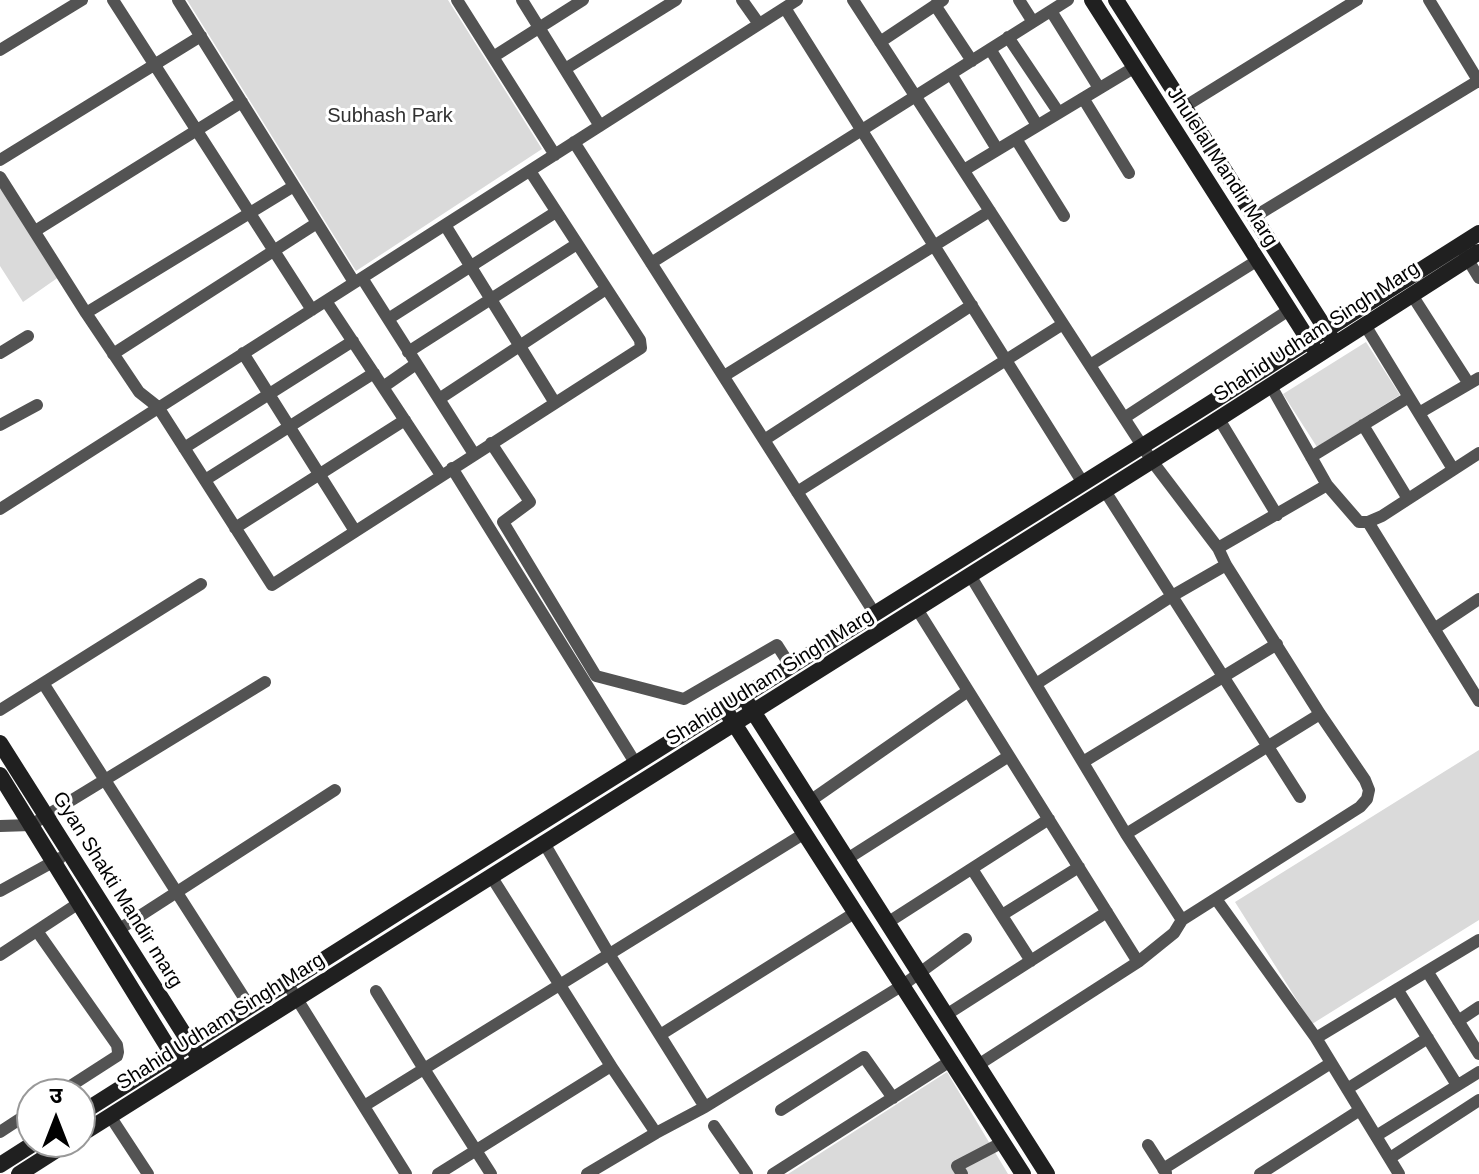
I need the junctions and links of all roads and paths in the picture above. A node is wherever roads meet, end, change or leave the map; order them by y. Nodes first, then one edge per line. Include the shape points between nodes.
1 (82, 0) edge
2 (113, 0) edge
3 (178, 0) edge
4 (457, 0) edge
5 (522, 0) edge
6 (583, 0) edge
7 (676, 0) edge
8 (742, 0) edge
9 (797, 0) edge
10 (853, 0) edge
11 (1019, 0) edge
12 (1068, 0) edge
13 (1092, 0) edge
14 (1357, 0) edge
15 (1429, 0) edge
16 (1118, 1) edge
17 (939, 3) edge
18 (785, 8) junction
19 (1051, 11) junction
20 (1033, 22) junction
21 (759, 24) junction
22 (539, 28) junction
23 (201, 36) junction
24 (1008, 37) junction
25 (880, 42) junction
26 (990, 49) junction
27 (0, 50) edge
28 (493, 57) junction
29 (972, 61) junction
30 (154, 64) junction
31 (1135, 67) junction
32 (565, 69) junction
33 (951, 74) junction
34 (1479, 81) edge
35 (1099, 88) junction
36 (915, 96) junction
37 (1083, 98) junction
38 (242, 102) junction
39 (1184, 107) junction
40 (1059, 113) junction
41 (1037, 125) junction
42 (600, 126) junction
43 (197, 130) junction
44 (862, 130) junction
45 (1016, 139) junction
46 (574, 142) junction
47 (997, 149) junction
48 (555, 155) junction
49 (0, 160) edge
50 (964, 170) junction
51 (530, 171) junction
52 (1129, 173) dead end
53 (0, 177) edge
54 (294, 186) junction
55 (990, 211) junction
56 (249, 212) junction
57 (556, 212) junction
58 (1064, 216) dead end
59 (1254, 217) junction
60 (317, 223) junction
61 (445, 225) junction
62 (35, 231) junction
63 (1479, 233) edge
64 (577, 244) junction
65 (935, 246) junction
66 (274, 251) junction
67 (1468, 252) edge
68 (1258, 260) junction
69 (651, 263) junction
70 (470, 266) junction
71 (1479, 278) edge
72 (358, 280) junction
73 (606, 289) junction
74 (1412, 295) junction
75 (490, 299) junction
76 (326, 301) junction
77 (972, 305) junction
78 (312, 310) junction
79 (1289, 310) junction
80 (86, 313) junction
81 (388, 319) junction
82 (1063, 324) junction
83 (1365, 325) junction
84 (28, 336) dead end
85 (1331, 337) junction
86 (353, 341) junction
87 (519, 346) junction
88 (1314, 348) junction
89 (408, 352) junction
90 (0, 353) edge
91 (243, 353) junction
92 (113, 354) junction
93 (1006, 360) junction
94 (416, 364) junction
95 (1090, 365) junction
96 (374, 373) junction
97 (724, 376) junction
98 (1474, 381) edge
99 (1271, 386) junction
100 (383, 387) junction
101 (269, 395) junction
102 (1409, 397) junction
103 (439, 399) junction
104 (555, 403) junction
105 (37, 405) dead end
106 (158, 407) junction
107 (1419, 413) junction
108 (1124, 418) junction
109 (1219, 419) junction
110 (405, 420) junction
111 (0, 425) edge
112 (1363, 425) junction
113 (289, 427) junction
114 (764, 440) junction
115 (491, 443) junction
116 (1142, 446) junction
117 (184, 448) junction
118 (1479, 453) edge
119 (474, 454) junction
120 (1311, 457) junction
121 (1152, 461) junction
122 (1453, 469) junction
123 (447, 472) junction
124 (319, 474) junction
125 (205, 480) junction
126 (1083, 483) junction
127 (1327, 485) junction
128 (1105, 491) junction
129 (797, 492) junction
130 (1408, 499) junction
131 (0, 509) edge
132 (1277, 515) junction
133 (1368, 522) junction
134 (235, 528) junction
135 (355, 531) junction
136 (1218, 548) junction
137 (1226, 565) junction
138 (970, 575) junction
139 (201, 584) dead end
140 (1172, 596) junction
141 (1479, 599) edge
142 (917, 609) junction
143 (875, 614) junction
144 (1434, 629) junction
145 (1277, 644) junction
146 (791, 667) junction
147 (1223, 675) junction
148 (265, 682) dead end
149 (43, 683) junction
150 (1036, 684) junction
151 (968, 691) junction
152 (744, 696) junction
153 (1479, 701) edge
154 (725, 709) junction
155 (0, 710) edge
156 (753, 711) junction
157 (1320, 714) junction
158 (734, 723) junction
159 (0, 743) edge
160 (1267, 745) junction
161 (1009, 756) junction
162 (1083, 762) junction
163 (636, 764) junction
164 (0, 775) edge
165 (105, 780) junction
166 (335, 790) dead end
167 (1300, 797) dead end
168 (810, 801) junction
169 (47, 817) junction
170 (1049, 819) junction
171 (31, 825) junction
172 (0, 826) edge
173 (805, 833) junction
174 (1126, 834) junction
175 (544, 843) junction
176 (70, 853) junction
177 (847, 859) junction
178 (54, 862) junction
179 (1079, 867) junction
180 (972, 869) junction
181 (491, 876) junction
182 (0, 891) edge
183 (177, 892) junction
184 (1216, 899) junction
185 (79, 903) junction
186 (856, 912) junction
187 (1107, 912) junction
188 (1002, 915) junction
189 (1182, 920) junction
190 (887, 923) junction
191 (118, 930) junction
192 (37, 931) junction
193 (966, 939) dead end
194 (1479, 940) edge
195 (609, 954) junction
196 (0, 955) edge
197 (1031, 961) junction
198 (1138, 962) junction
199 (1427, 971) junction
200 (919, 972) junction
201 (287, 983) junction
202 (560, 985) junction
203 (903, 985) junction
204 (1397, 989) junction
205 (376, 991) dead end
206 (296, 998) junction
207 (250, 1007) junction
208 (1479, 1007) edge
209 (946, 1015) junction
210 (1458, 1021) junction
211 (660, 1035) junction
212 (1316, 1038) junction
213 (1428, 1038) junction
214 (190, 1044) junction
215 (1479, 1054) edge
216 (173, 1055) junction
217 (200, 1059) junction
218 (952, 1060) junction
219 (1331, 1063) junction
220 (978, 1065) junction
221 (611, 1066) junction
222 (424, 1069) junction
223 (183, 1070) junction
224 (1479, 1072) edge
225 (83, 1078) edge
226 (1457, 1085) junction
227 (1347, 1089) junction
228 (893, 1098) junction
229 (1479, 1100) edge
230 (96, 1104) edge
231 (364, 1106) junction
232 (705, 1107) junction
233 (781, 1110) dead end
234 (1360, 1110) junction
235 (110, 1116) junction
236 (96, 1125) edge
237 (714, 1126) dead end
238 (656, 1133) junction
239 (1376, 1136) junction
240 (1003, 1142) junction
241 (1148, 1145) dead end
242 (475, 1150) junction
243 (1390, 1158) junction
244 (41, 1168) edge
245 (1165, 1171) edge
246 (19, 1174) edge
247 (148, 1174) edge
248 (406, 1174) edge
249 (438, 1174) edge
250 (491, 1174) edge
251 (587, 1174) edge
252 (747, 1174) edge
253 (773, 1174) edge
254 (962, 1174) edge
255 (1023, 1174) edge
256 (1047, 1174) edge
257 (1260, 1174) edge
258 (1399, 1174) edge

1 - 27 street
2 - 30 street
3 - 23 street
4 - 28 street
5 - 22 street
6 - 22 street
7 - 32 street
8 - 21 street
9 - 18 street
10 - 25 street
11 - 20 street
12 - 19 street
13 - 31 street, Jhulelal Mandir Marg
14 - 39 street
15 - 34 street
16 - 39 street, Jhulelal Mandir Marg
17 - 25 street
17 - 29 street
18 - 21 street
18 - 44 street
19 - 20 street
19 - 35 street
20 - 24 street
21 - 42 street
22 - 28 street
22 - 32 street
23 - 30 street
23 - 38 street
24 - 26 street
24 - 40 street
25 - 36 street
26 - 29 street
26 - 41 street
28 - 48 street
29 - 33 street
30 - 43 street
30 - 49 street
31 - 35 street
31 - 68 street, Jhulelal Mandir Marg
32 - 42 street
33 - 36 street
33 - 47 street
34 - 59 street
35 - 37 street
36 - 44 street
36 - 50 street
37 - 40 street
37 - 52 street
38 - 43 street
38 - 54 street
39 - 59 street, Jhulelal Mandir Marg
40 - 41 street
41 - 45 street
42 - 46 street
43 - 56 street
43 - 62 street
44 - 65 street
44 - 69 street
45 - 47 street
45 - 58 street
46 - 48 street
46 - 69 street
47 - 50 street
48 - 51 street
50 - 55 street
51 - 57 street
51 - 61 street
53 - 62 street
54 - 56 street
54 - 60 street
55 - 65 street
55 - 82 street
56 - 66 street
56 - 80 street
57 - 64 street
57 - 70 street
59 - 85 street, Jhulelal Mandir Marg
60 - 66 street
60 - 72 street
61 - 70 street
61 - 72 street
62 - 80 street
63 - 67 street, Shahid Udham Singh Marg
64 - 73 street
64 - 75 street
65 - 77 street
65 - 97 street
66 - 78 street
66 - 92 street
67 - 71 street
67 - 74 street, Shahid Udham Singh Marg
67 - 85 street, Shahid Udham Singh Marg
68 - 79 street, Jhulelal Mandir Marg
68 - 95 street
69 - 97 street
70 - 75 street
70 - 81 street
72 - 76 street
72 - 81 street
73 - 87 street
73 - 104 street via 641,348
74 - 83 street, Shahid Udham Singh Marg
74 - 98 street
75 - 87 street
75 - 89 street
76 - 78 street
76 - 86 street
77 - 93 street
77 - 114 street
78 - 91 street
79 - 88 street, Jhulelal Mandir Marg
79 - 108 street
80 - 92 street
81 - 89 street
82 - 93 street
82 - 95 street
83 - 85 street, Shahid Udham Singh Marg
83 - 102 street
84 - 90 street
85 - 88 street, Shahid Udham Singh Marg
86 - 96 street
86 - 101 street
87 - 103 street
87 - 104 street
88 - 99 street, Shahid Udham Singh Marg
88 - 116 street, Shahid Udham Singh Marg
89 - 94 street
91 - 101 street
91 - 106 street
92 - 106 street via 139,392
93 - 126 street
93 - 129 street
94 - 100 street
94 - 103 street
95 - 108 street
96 - 100 street
96 - 113 street
97 - 114 street
98 - 107 street
99 - 109 street, Shahid Udham Singh Marg
99 - 120 street
100 - 110 street
101 - 113 street
101 - 117 street
102 - 107 street
102 - 112 street
103 - 119 street
104 - 115 street
105 - 111 street
106 - 117 street
106 - 131 street
107 - 122 street
108 - 116 street
109 - 121 street, Shahid Udham Singh Marg
109 - 132 street
110 - 123 street
110 - 124 street
112 - 120 street
112 - 130 street
113 - 124 street
113 - 125 street
114 - 129 street
115 - 119 street
115 - 146 street via 530,502 503,522 596,676 684,699 777,645
116 - 121 street
116 - 126 street, Shahid Udham Singh Marg
117 - 125 street
118 - 122 street
119 - 123 street
120 - 127 street
121 - 128 street, Shahid Udham Singh Marg
121 - 136 street
122 - 130 street
123 - 135 street
123 - 163 street
124 - 134 street
124 - 135 street
125 - 134 street
126 - 143 street, Shahid Udham Singh Marg
127 - 132 street
127 - 133 street via 1359,522
128 - 138 street, Shahid Udham Singh Marg
128 - 140 street
129 - 143 street
130 - 133 street
132 - 136 street
133 - 144 street
134 - 135 street via 272,585
136 - 137 street
137 - 140 street
137 - 145 street
138 - 142 street, Shahid Udham Singh Marg
138 - 150 street
139 - 149 street
140 - 147 street
140 - 150 street
141 - 144 street
142 - 151 street
142 - 156 street, Shahid Udham Singh Marg
143 - 146 street, Shahid Udham Singh Marg
144 - 153 street
145 - 147 street
145 - 157 street
146 - 152 street, Shahid Udham Singh Marg
147 - 160 street
147 - 162 street
148 - 165 street
149 - 155 street
149 - 165 street
150 - 162 street
151 - 161 street
151 - 168 street
152 - 154 street, Shahid Udham Singh Marg
152 - 156 street
154 - 158 street
154 - 163 street, Shahid Udham Singh Marg
156 - 158 street, Shahid Udham Singh Marg
156 - 168 street
157 - 160 street
157 - 184 street via 1365,780 1367,799
158 - 173 street
158 - 175 street, Shahid Udham Singh Marg
159 - 169 street, Gyan Shakti Mandir marg
160 - 167 street
160 - 174 street
161 - 170 street
161 - 177 street
162 - 174 street
163 - 201 street, Shahid Udham Singh Marg
164 - 171 street, Gyan Shakti Mandir marg
165 - 169 street
165 - 183 street
166 - 183 street
168 - 177 street
169 - 171 street
169 - 176 street, Gyan Shakti Mandir marg
170 - 179 street
170 - 180 street
171 - 172 street
171 - 178 street, Gyan Shakti Mandir marg
173 - 186 street
173 - 195 street
174 - 189 street
175 - 181 street, Shahid Udham Singh Marg
175 - 195 street
176 - 178 street
176 - 191 street, Gyan Shakti Mandir marg
177 - 190 street
178 - 182 street
178 - 185 street, Gyan Shakti Mandir marg
179 - 187 street
179 - 188 street
180 - 188 street
180 - 190 street
181 - 202 street
181 - 206 street, Shahid Udham Singh Marg
183 - 191 street
183 - 207 street
184 - 189 street
184 - 212 street
185 - 192 street
185 - 216 street, Gyan Shakti Mandir marg
186 - 203 street
186 - 211 street
187 - 197 street
187 - 198 street
188 - 197 street
189 - 198 street
190 - 200 street
191 - 214 street, Gyan Shakti Mandir marg
192 - 196 street
192 - 225 street via 117,1045 117,1056
193 - 200 street
194 - 199 street
195 - 202 street
195 - 211 street
197 - 209 street
198 - 220 street
199 - 204 street
199 - 210 street
200 - 203 street
200 - 209 street
201 - 206 street
201 - 207 street, Shahid Udham Singh Marg
202 - 221 street
202 - 222 street
203 - 218 street
203 - 232 street
204 - 212 street
204 - 213 street
205 - 222 street
206 - 217 street, Shahid Udham Singh Marg
206 - 231 street
207 - 214 street, Shahid Udham Singh Marg
208 - 210 street
209 - 220 street
210 - 215 street
211 - 232 street
212 - 219 street
213 - 226 street
213 - 227 street
214 - 216 street, Shahid Udham Singh Marg
214 - 217 street, Gyan Shakti Mandir marg
216 - 223 street, Gyan Shakti Mandir marg
216 - 230 street, Shahid Udham Singh Marg
217 - 223 street, Shahid Udham Singh Marg
218 - 228 street
218 - 240 street
219 - 227 street
219 - 245 street
220 - 256 street
221 - 238 street
221 - 242 street
222 - 231 street
222 - 242 street
223 - 235 street, Shahid Udham Singh Marg
224 - 226 street
226 - 239 street
227 - 234 street
228 - 233 street via 864,1057
228 - 253 street
229 - 243 street
231 - 248 street
232 - 238 street
234 - 239 street
234 - 257 street
235 - 236 street, Shahid Udham Singh Marg
235 - 247 street
237 - 252 street
238 - 251 street
239 - 243 street
240 - 254 street via 957,1166
240 - 255 street
241 - 245 street
242 - 249 street
242 - 250 street
243 - 258 street
244 - 246 street

